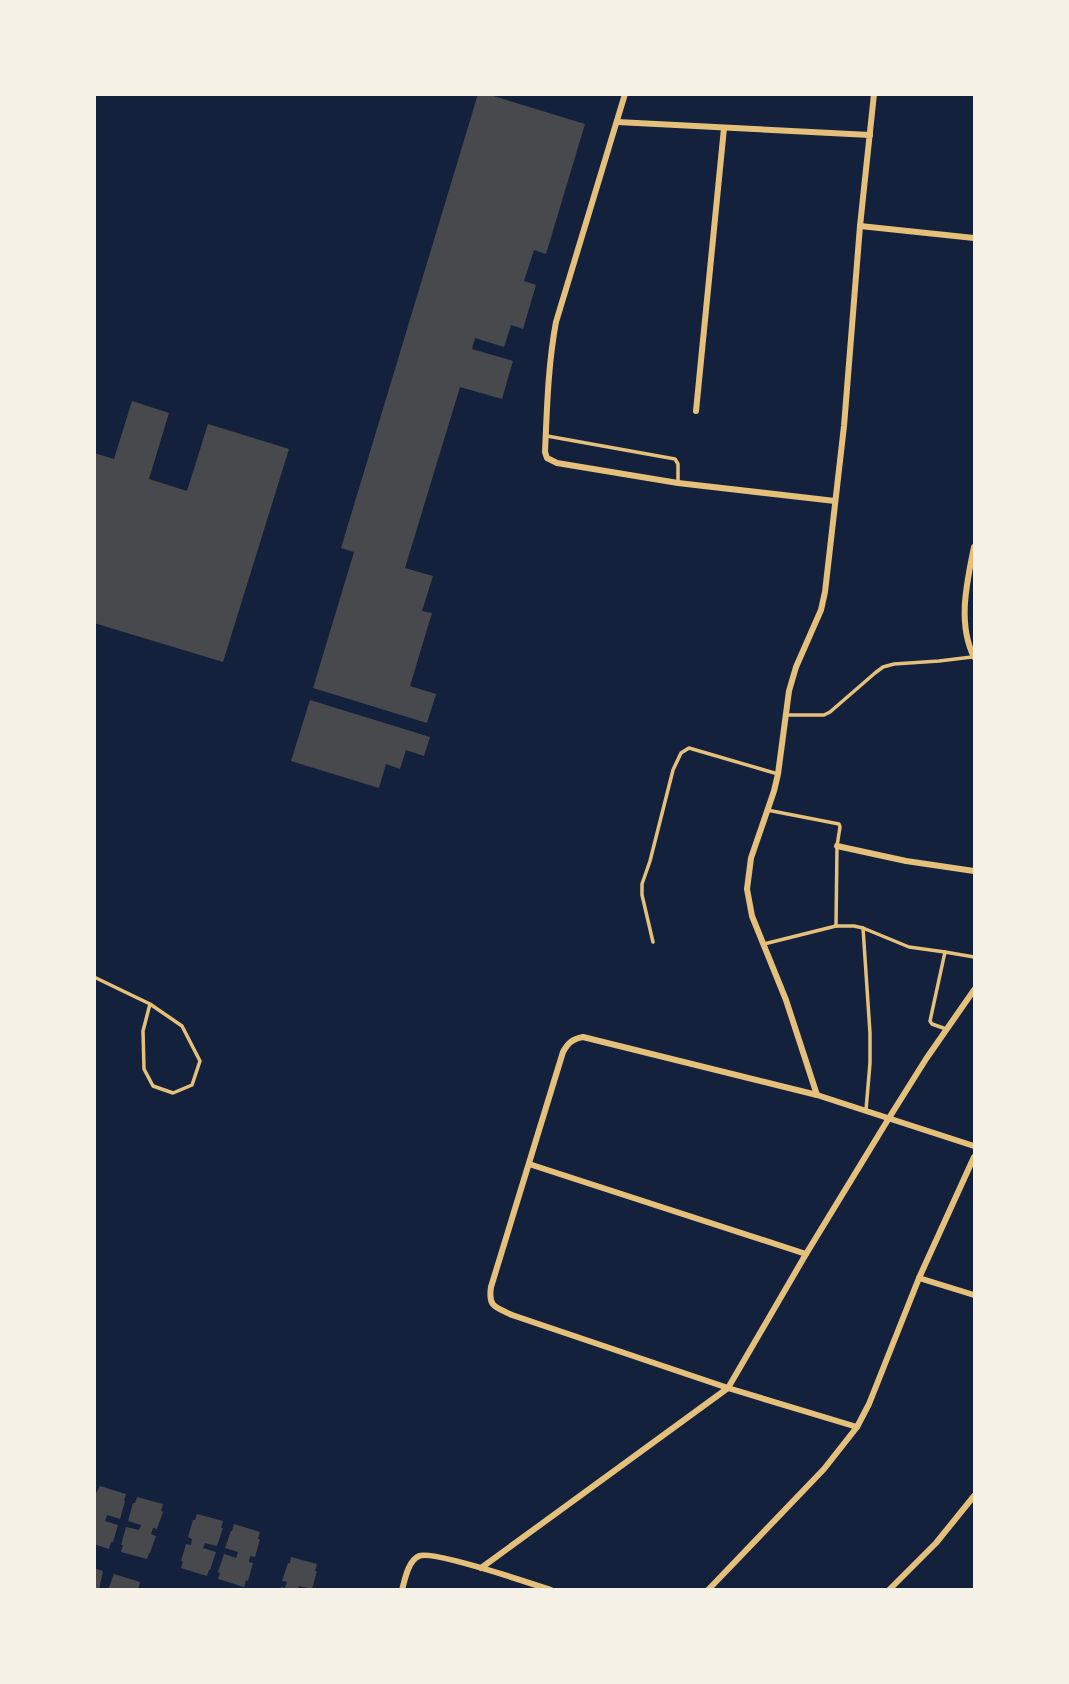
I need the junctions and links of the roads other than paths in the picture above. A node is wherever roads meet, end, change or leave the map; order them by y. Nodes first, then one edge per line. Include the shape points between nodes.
1 (625, 94) edge
2 (874, 94) edge
3 (617, 122) junction
4 (724, 128) junction
5 (870, 135) junction
6 (860, 226) junction
7 (975, 238) edge
8 (696, 411) dead end
9 (546, 436) junction
10 (678, 483) junction
11 (835, 501) junction
12 (975, 547) edge
13 (975, 657) edge
14 (785, 715) junction
15 (778, 774) junction
16 (767, 810) junction
17 (836, 846) junction
18 (975, 871) edge
19 (836, 926) junction
20 (863, 928) junction
21 (653, 942) dead end
22 (764, 944) junction
23 (945, 952) junction
24 (975, 957) edge
25 (94, 977) edge
26 (975, 990) edge
27 (150, 1004) junction
28 (948, 1030) junction
29 (817, 1095) junction
30 (866, 1110) junction
31 (889, 1118) junction
32 (975, 1146) edge
33 (975, 1157) edge
34 (529, 1164) junction
35 (806, 1254) junction
36 (919, 1278) junction
37 (975, 1296) edge
38 (728, 1388) junction
39 (857, 1427) junction
40 (975, 1496) edge
41 (481, 1568) junction
42 (520, 1580) junction
43 (402, 1590) edge
44 (518, 1590) edge
45 (551, 1590) edge
46 (708, 1590) edge
47 (889, 1590) edge

1 - 3 street
2 - 5 street
3 - 4 street
3 - 9 street via 556,322
4 - 5 street
4 - 8 street
5 - 6 street
6 - 7 street
6 - 11 street
9 - 10 lane via 675,459
9 - 10 street via 547,458 557,463
10 - 11 street
11 - 14 street via 821,610 796,667
12 - 13 street via 964,617 965,634
13 - 14 lane via 894,664 875,673 830,712
14 - 15 street
15 - 16 street
15 - 21 lane via 689,748 681,752 642,884
16 - 17 lane via 838,823
16 - 22 street via 751,858 747,889
17 - 18 street
17 - 19 lane
19 - 20 lane
19 - 22 lane
20 - 23 lane via 909,947
20 - 30 lane via 870,1033
22 - 29 street
23 - 24 lane
23 - 28 lane via 930,1021
25 - 27 lane
26 - 28 street
27 - 27 lane via 143,1031 144,1069 153,1086 173,1093 192,1085 200,1061 182,1026
28 - 31 street
29 - 30 street
29 - 34 street via 583,1037 568,1043 564,1052
30 - 31 street
31 - 32 street
31 - 35 street
33 - 36 street
34 - 35 street
34 - 38 street via 491,1287 493,1305
35 - 38 street
36 - 37 street
36 - 39 street
38 - 39 street
38 - 41 street
39 - 46 street via 824,1469
40 - 47 street
41 - 42 street
41 - 43 street via 428,1555 416,1558
42 - 44 street
42 - 45 street

